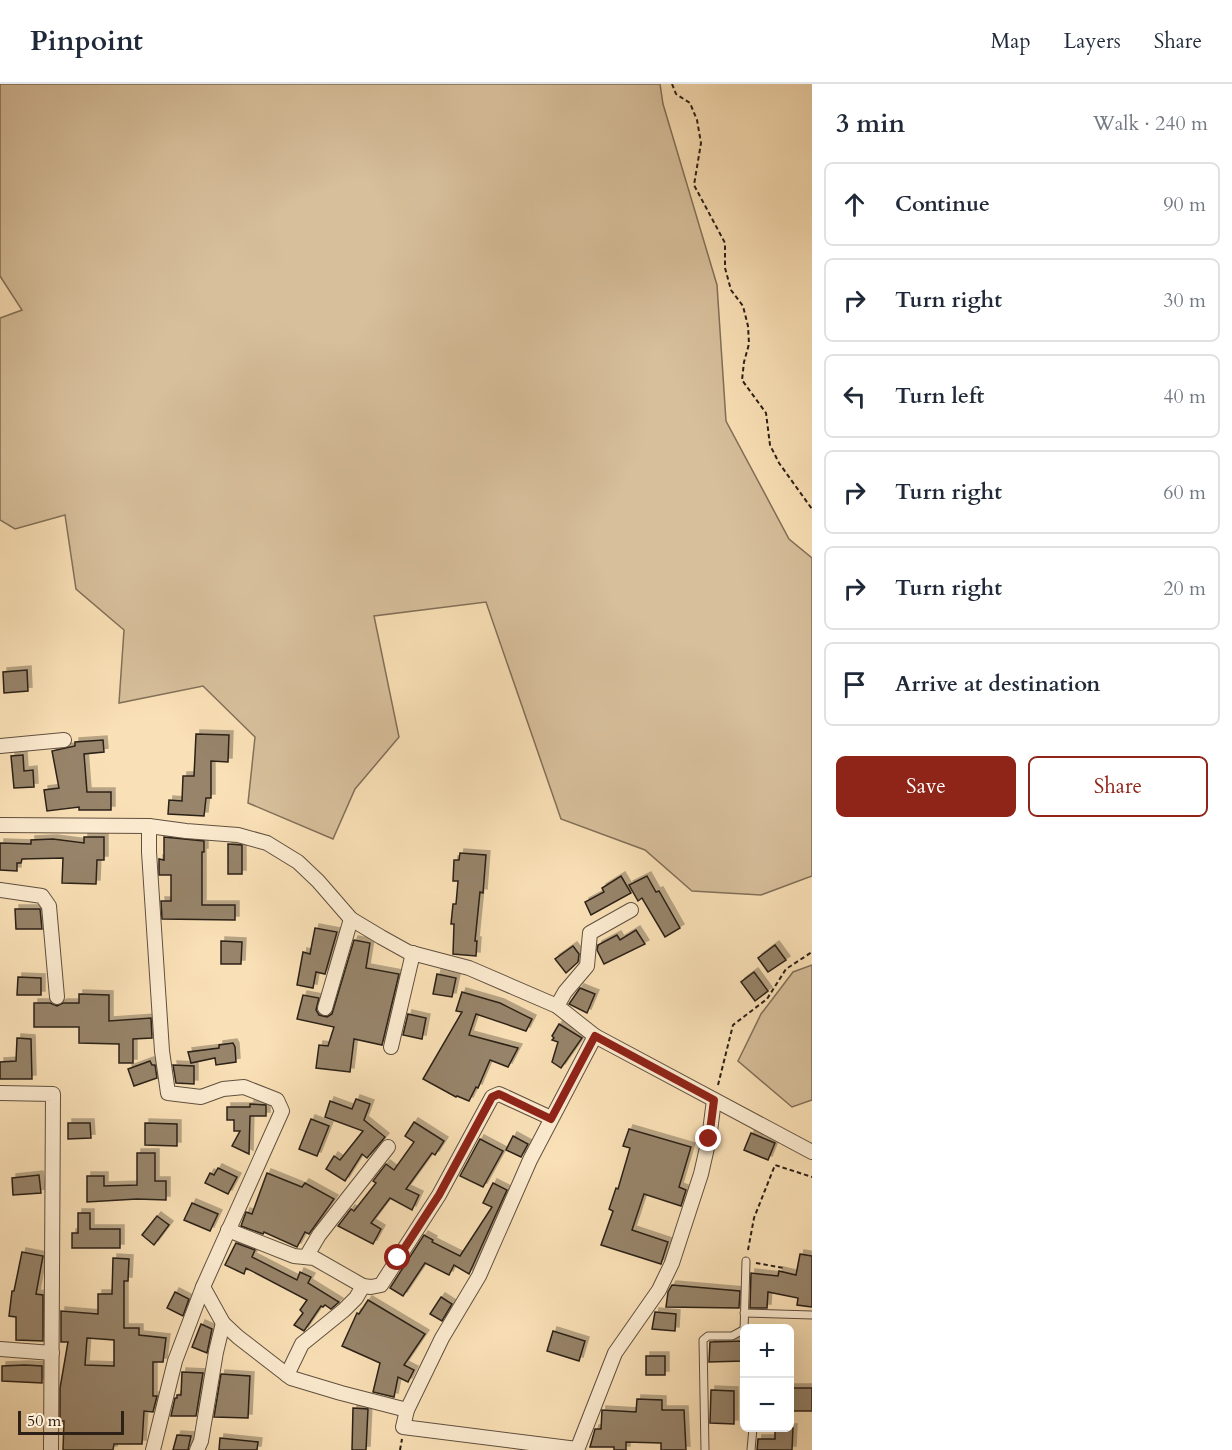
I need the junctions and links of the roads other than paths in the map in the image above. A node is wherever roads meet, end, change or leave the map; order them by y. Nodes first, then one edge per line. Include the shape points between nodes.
1 (64, 740) dead end
2 (0, 746) edge
3 (0, 825) edge
4 (149, 826) junction
5 (0, 890) edge
6 (631, 910) dead end
7 (351, 919) junction
8 (413, 953) junction
9 (57, 997) dead end
10 (557, 1006) junction
11 (325, 1008) dead end
12 (595, 1036) junction
13 (391, 1047) dead end
14 (0, 1093) edge
15 (714, 1100) junction
16 (551, 1119) junction
17 (388, 1148) dead end
18 (812, 1152) edge
19 (228, 1230) junction
20 (306, 1257) junction
21 (746, 1261) road end
22 (363, 1286) junction
23 (203, 1287) junction
24 (744, 1313) junction
25 (812, 1315) edge
26 (223, 1323) junction
27 (744, 1324) edge
28 (740, 1333) edge
29 (0, 1349) edge
30 (52, 1353) junction
31 (287, 1375) junction
32 (407, 1410) junction
33 (753, 1432) edge
34 (51, 1450) edge
35 (153, 1450) edge
36 (197, 1450) edge
37 (580, 1450) edge
38 (705, 1450) edge
39 (751, 1450) edge

1 - 2 street
3 - 4 street
4 - 7 street via 238,835 267,843 298,862
4 - 19 street via 162,1051 168,1093 201,1097 244,1087 278,1100 282,1111
5 - 9 street via 42,896 49,906
6 - 10 street via 590,933 587,966
7 - 8 street
7 - 11 street
8 - 10 street via 469,968
8 - 13 street
10 - 12 street
12 - 15 street
12 - 16 street
14 - 30 street via 52,1094
15 - 18 street
15 - 37 street via 701,1174 672,1263 615,1353
16 - 22 street via 499,1094 492,1097 439,1195 381,1285
16 - 32 street via 479,1276 442,1338
17 - 20 street
19 - 20 street
19 - 23 street
20 - 22 street
21 - 24 lane
22 - 31 street via 345,1310 302,1344
23 - 26 street
23 - 35 street via 175,1361
24 - 25 lane
24 - 27 lane
26 - 31 street
26 - 36 street
28 - 38 lane via 703,1340
29 - 30 street
30 - 34 street
31 - 32 street
32 - 37 street via 403,1427
33 - 39 lane

